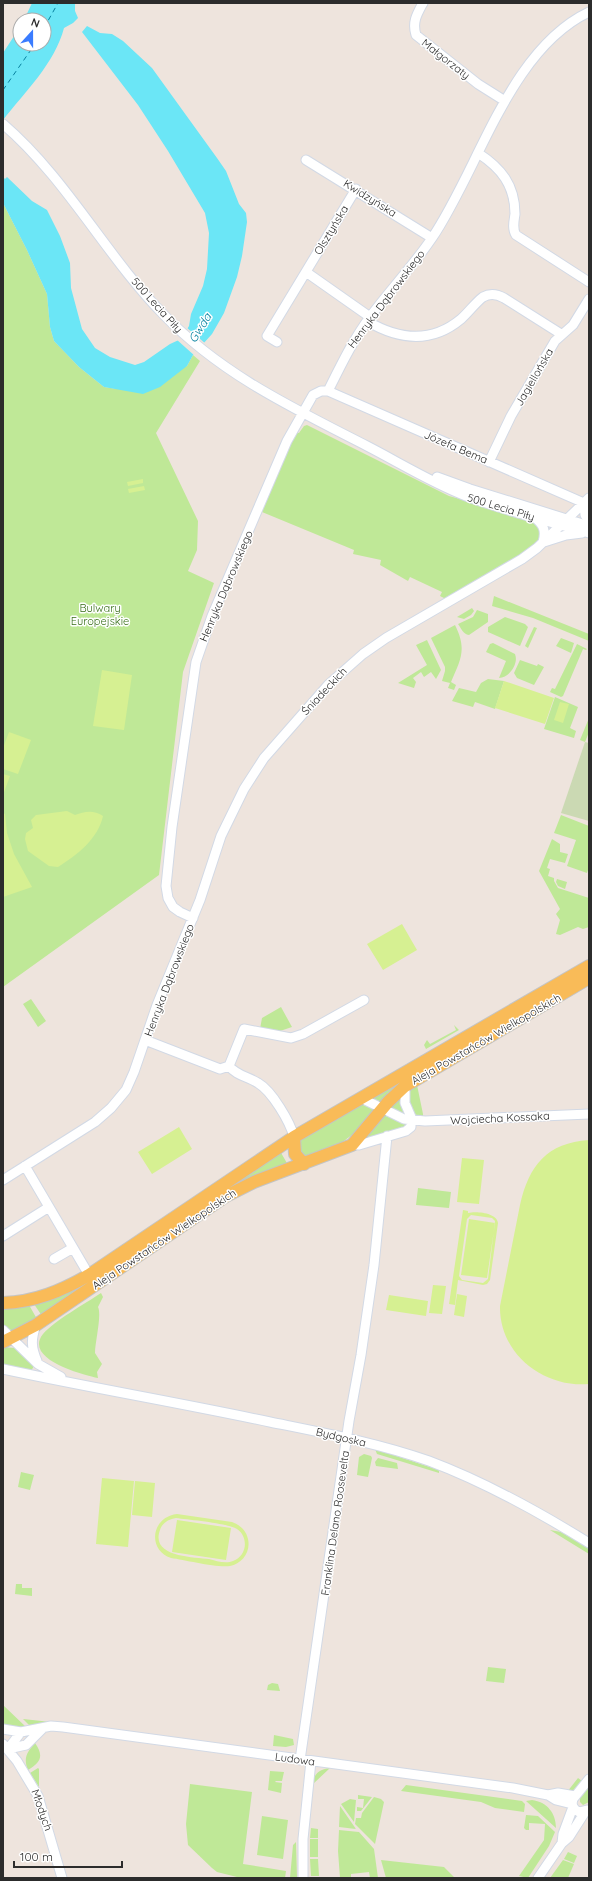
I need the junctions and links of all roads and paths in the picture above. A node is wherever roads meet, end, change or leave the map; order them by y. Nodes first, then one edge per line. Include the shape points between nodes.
1 (423, 3) edge
2 (589, 12) edge
3 (505, 101) junction
4 (3, 124) edge
5 (478, 153) junction
6 (306, 160) dead end
7 (356, 190) junction
8 (432, 238) junction
9 (306, 272) junction
10 (589, 282) edge
11 (589, 299) edge
12 (585, 314) edge
13 (369, 319) junction
14 (561, 334) junction
15 (277, 342) dead end
16 (328, 391) junction
17 (302, 413) junction
18 (490, 462) junction
19 (416, 471) junction
20 (586, 500) edge
21 (533, 517) junction
22 (589, 521) edge
23 (563, 522) junction
24 (588, 531) edge
25 (543, 542) junction
26 (193, 918) junction
27 (589, 966) edge
28 (589, 978) edge
29 (364, 1000) dead end
30 (145, 1040) junction
31 (229, 1066) junction
32 (405, 1086) junction
33 (361, 1098) junction
34 (382, 1108) junction
35 (589, 1114) edge
36 (412, 1120) junction
37 (294, 1137) junction
38 (387, 1140) junction
39 (352, 1145) junction
40 (304, 1164) junction
41 (25, 1166) junction
42 (3, 1180) edge
43 (49, 1207) junction
44 (3, 1236) edge
45 (73, 1248) junction
46 (54, 1259) dead end
47 (89, 1275) junction
48 (3, 1303) edge
49 (36, 1325) junction
50 (3, 1330) edge
51 (7, 1340) edge
52 (38, 1364) junction
53 (3, 1369) edge
54 (75, 1383) junction
55 (347, 1438) junction
56 (589, 1544) edge
57 (43, 1728) junction
58 (3, 1729) edge
59 (21, 1732) junction
60 (5, 1746) edge
61 (300, 1760) junction
62 (311, 1761) junction
63 (589, 1779) edge
64 (548, 1795) junction
65 (561, 1802) junction
66 (574, 1802) junction
67 (587, 1811) edge
68 (568, 1819) junction
69 (562, 1842) junction
70 (62, 1878) edge
71 (303, 1878) edge
72 (538, 1878) edge

1 - 3 street, Małgorzaty via 415,20 416,35 478,84
2 - 3 street, Henryka Dąbrowskiego via 566,26 547,44 528,66
3 - 5 street, Henryka Dąbrowskiego
4 - 17 street, 500 Lecia Piły via 23,143 69,197 123,267 172,323 211,357 255,388
5 - 8 street, Henryka Dąbrowskiego
5 - 10 street via 498,168 510,187 514,201 516,235
6 - 7 street, Kwidzyńska
7 - 8 street, Kwidzyńska
7 - 9 street, Olsztyńska
8 - 13 street, Henryka Dąbrowskiego
9 - 13 street
9 - 15 street, Olsztyńska via 267,336
11 - 12 street, Jagiellońska
12 - 14 street, Jagiellońska
13 - 14 street via 388,332 398,335 427,336 453,325 483,297 495,294
13 - 16 street, Henryka Dąbrowskiego via 349,348
14 - 18 street, Jagiellońska via 517,406
16 - 17 street, Henryka Dąbrowskiego via 321,390 315,393
16 - 18 street, Józefa Bema
17 - 19 street, 500 Lecia Piły
17 - 26 street, Henryka Dąbrowskiego via 287,441 212,616 196,662 166,886 168,898 174,907
18 - 20 street, Józefa Bema
19 - 21 street, 500 Lecia Piły via 435,483 467,496
19 - 23 street, 500 Lecia Piły
20 - 22 street via 585,515
20 - 23 street, Śniadeckich
21 - 23 street, 500 Lecia Piły
21 - 25 street via 544,529
23 - 24 street, 500 Lecia Piły
23 - 25 street, Śniadeckich
24 - 25 street, Śniadeckich
25 - 26 street, Śniadeckich via 502,571 372,647 329,684 264,758 249,779 221,836
26 - 30 street, Henryka Dąbrowskiego
27 - 33 main road, Aleja Powstańców Wielkopolskich
28 - 32 main road, Aleja Powstańców Wielkopolskich
29 - 31 street via 291,1038 244,1029
30 - 31 street via 220,1069
30 - 41 street, Henryka Dąbrowskiego via 130,1083 111,1108 95,1122
31 - 37 street via 235,1073 258,1083 268,1091
32 - 34 main road, Aleja Powstańców Wielkopolskich
32 - 36 street via 405,1103
33 - 34 street, Wojciecha Kossaka
33 - 37 main road, Aleja Powstańców Wielkopolskich
34 - 36 street, Wojciecha Kossaka via 404,1119
34 - 39 main road, Aleja Powstańców Wielkopolskich
35 - 36 street, Wojciecha Kossaka via 442,1122
36 - 38 street via 411,1127 406,1131
37 - 40 main road via 295,1154
37 - 47 main road, Aleja Powstańców Wielkopolskich
38 - 39 street
38 - 55 street, Franklina Delano Roosevelta via 374,1264
39 - 40 main road, Aleja Powstańców Wielkopolskich
40 - 49 main road, Aleja Powstańców Wielkopolskich via 254,1182 226,1196
41 - 42 street, Henryka Dąbrowskiego
41 - 43 street
43 - 44 street
43 - 45 street
45 - 46 street
45 - 47 street
47 - 48 main road, Aleja Powstańców Wielkopolskich via 54,1293 30,1300
49 - 51 main road, Aleja Powstańców Wielkopolskich
49 - 52 street via 31,1346
50 - 51 street, Bydgoska
51 - 52 street, Bydgoska
52 - 54 street, Bydgoska
53 - 54 street, Bydgoska
54 - 55 street, Bydgoska
55 - 56 street, Bydgoska via 414,1456 454,1471 530,1509
55 - 61 street, Franklina Delano Roosevelta
57 - 59 street, Ludowa
57 - 60 street via 26,1745
57 - 61 street, Ludowa via 63,1727
58 - 59 street, Ludowa
59 - 60 street
60 - 70 street, Młodych via 26,1774 38,1796
61 - 62 street, Ludowa
62 - 64 street, Ludowa
62 - 71 street via 302,1839
63 - 66 street
64 - 65 street, Ludowa
64 - 66 street, Ludowa via 558,1793
65 - 66 street, Ludowa
65 - 68 street
66 - 67 street via 579,1812
66 - 68 street
67 - 69 street
68 - 69 street
69 - 72 street

